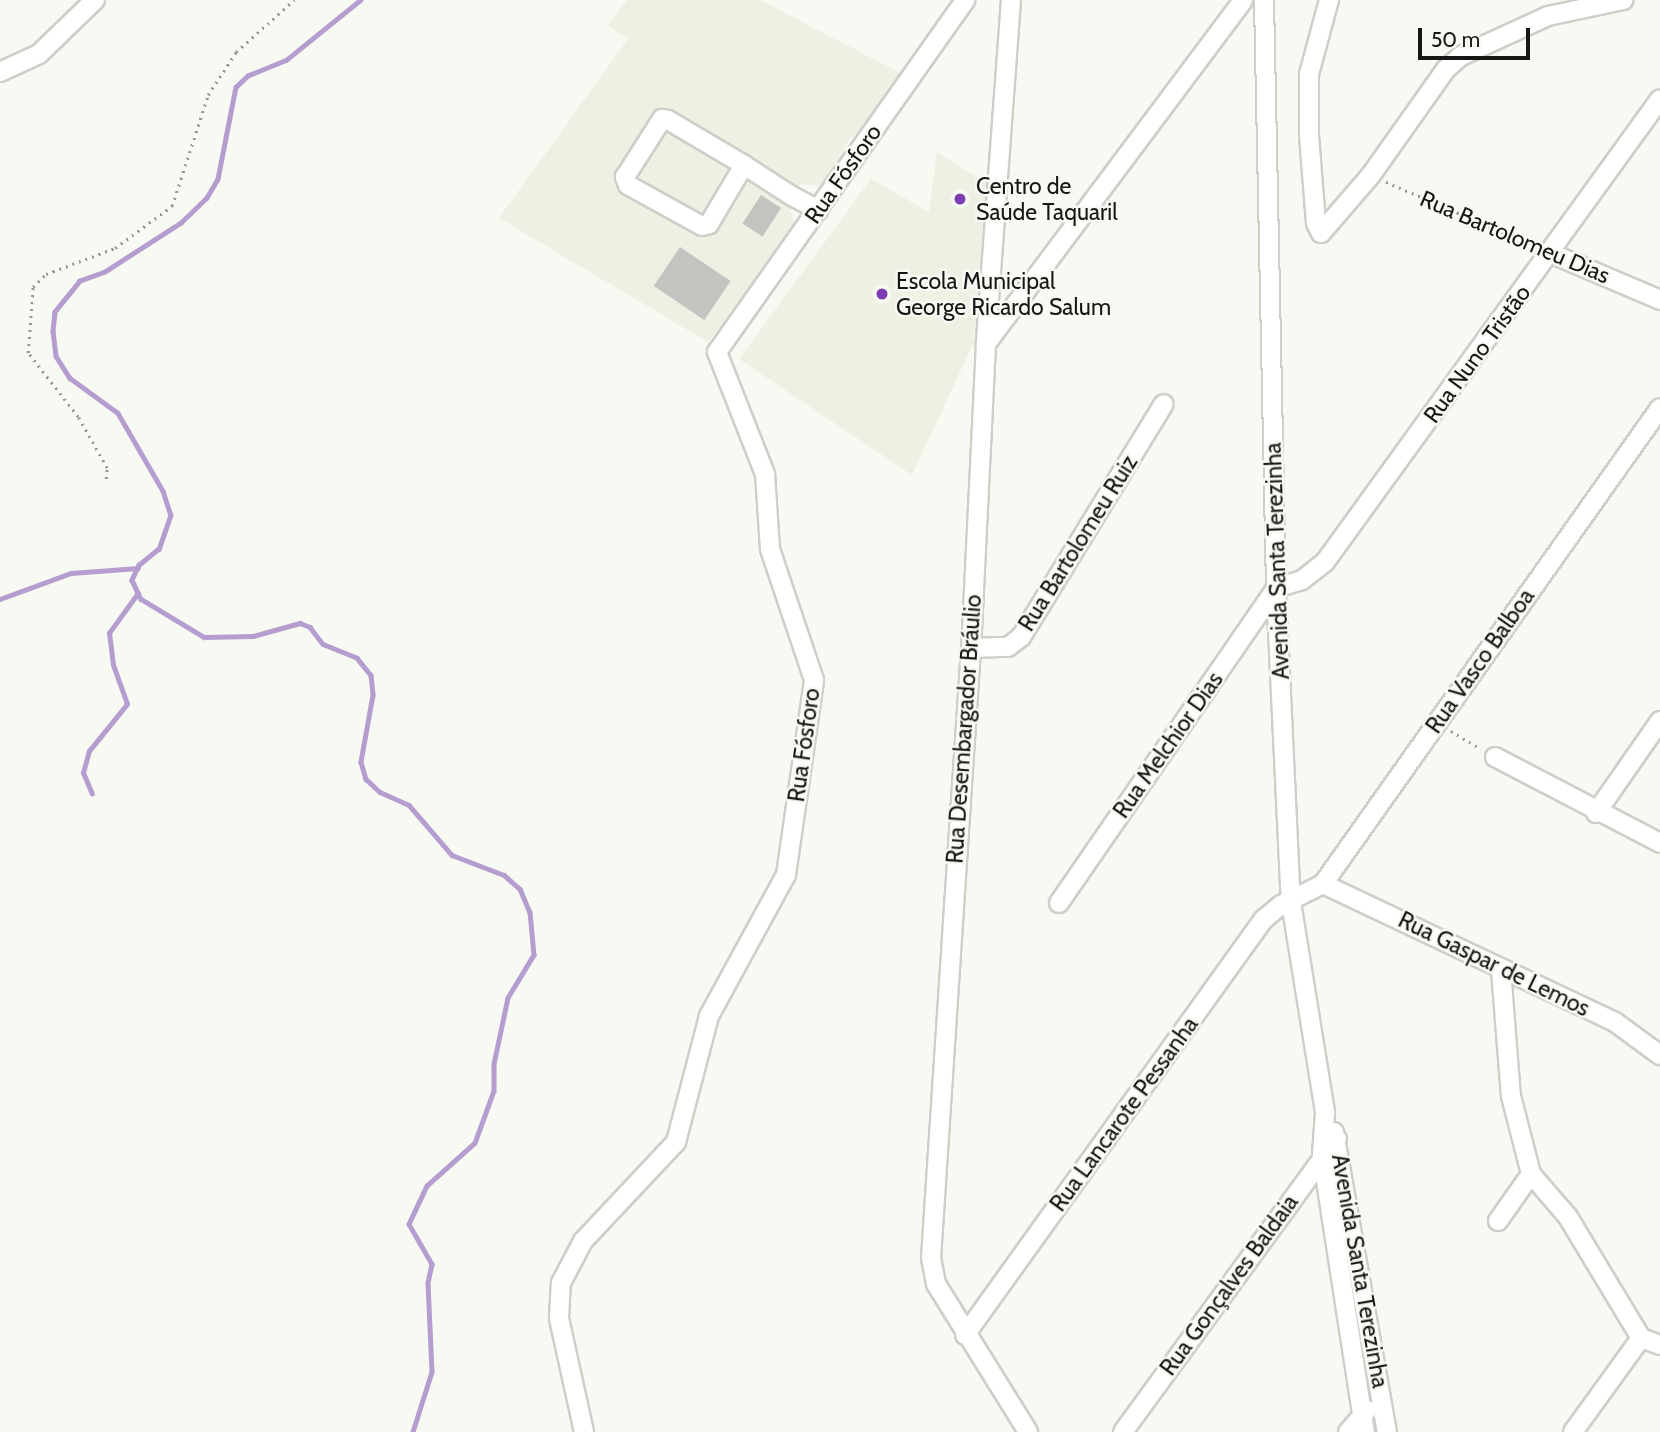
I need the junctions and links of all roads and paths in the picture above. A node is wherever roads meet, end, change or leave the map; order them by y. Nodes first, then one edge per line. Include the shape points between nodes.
1 (95, 0) edge
2 (294, 0) edge
3 (965, 0) edge
4 (1011, 0) edge
5 (1243, 0) edge
6 (1329, 0) edge
7 (1623, 0) edge
8 (1265, 2) edge
9 (0, 72) edge
10 (1660, 99) edge
11 (744, 165) junction
12 (1371, 175) junction
13 (818, 210) junction
14 (1550, 253) junction
15 (1660, 300) edge
16 (986, 344) junction
17 (1164, 404) dead end
18 (1660, 408) edge
19 (106, 480) dead end
20 (1276, 588) junction
21 (971, 648) junction
22 (1660, 721) edge
23 (1436, 723) junction
24 (1495, 757) joint
25 (1597, 813) junction
26 (1660, 843) edge
27 (1323, 884) junction
28 (1291, 902) junction
29 (1059, 903) dead end
30 (1501, 970) junction
31 (1660, 1055) edge
32 (1325, 1113) junction
33 (1337, 1139) junction
34 (1322, 1155) junction
35 (1531, 1174) junction
36 (1497, 1222) dead end
37 (965, 1335) junction
38 (1641, 1338) junction
39 (1660, 1345) edge
40 (1382, 1401) junction
41 (1362, 1413) junction
42 (584, 1432) edge
43 (1028, 1432) edge
44 (1123, 1432) edge
45 (1349, 1432) edge
46 (1365, 1432) edge
47 (1387, 1432) edge
48 (1573, 1432) edge

1 - 9 street via 39,54
2 - 19 path via 236,52 208,95 173,206 115,248 46,274 33,286 28,354 78,418 107,468
3 - 13 street, Rua Fósforo
4 - 16 street, Rua Desembargador Bráulio
5 - 16 street
6 - 12 street via 1310,74 1311,161 1316,223 1321,233
7 - 12 street via 1548,16 1461,56 1446,69
8 - 20 street, Avenida Santa Terezinha
10 - 14 street, Rua Nuno Tristão
11 - 11 street via 662,119 625,177 628,184 702,226 709,225
11 - 13 street
12 - 14 path, Rua Bartolomeu Dias
13 - 42 street, Rua Fósforo via 716,358 753,437 769,500 770,549 814,670 796,794 793,850 774,902 709,1016 676,1142 583,1241 561,1283 559,1318
14 - 15 street, Rua Bartolomeu Dias
14 - 20 street, Rua Nuno Tristão via 1325,562 1302,580
16 - 21 street, Rua Desembargador Bráulio
17 - 21 street, Rua Bartolomeu Ruiz via 1021,637 1008,647
18 - 23 street, Rua Vasco Balboa
20 - 28 street, Avenida Santa Terezinha
20 - 29 street, Rua Melchior Dias
21 - 37 street, Rua Desembargador Bráulio via 931,1231 936,1284
22 - 25 street
23 - 24 path
23 - 27 street, Rua Vasco Balboa
24 - 25 street
25 - 26 street
27 - 28 street, Rua Vasco Balboa
27 - 30 street, Rua Gaspar de Lemos
28 - 32 street, Avenida Santa Terezinha
28 - 37 street, Rua Lancarote Pessanha via 1263,920
30 - 31 street, Rua Gaspar de Lemos via 1615,1022
30 - 35 street via 1513,1107
32 - 33 street, Avenida Santa Terezinha
32 - 34 street, Avenida Santa Terezinha
33 - 34 street, Rua Gonçalves Baldaia
33 - 40 street, Avenida Santa Terezinha
34 - 41 street, Avenida Santa Terezinha
34 - 44 street, Rua Gonçalves Baldaia
35 - 36 street
35 - 38 street via 1568,1217
37 - 43 street, Rua Desembargador Bráulio
38 - 39 street
38 - 48 street
40 - 41 street
40 - 47 street, Avenida Santa Terezinha
41 - 45 street
41 - 46 street, Avenida Santa Terezinha

